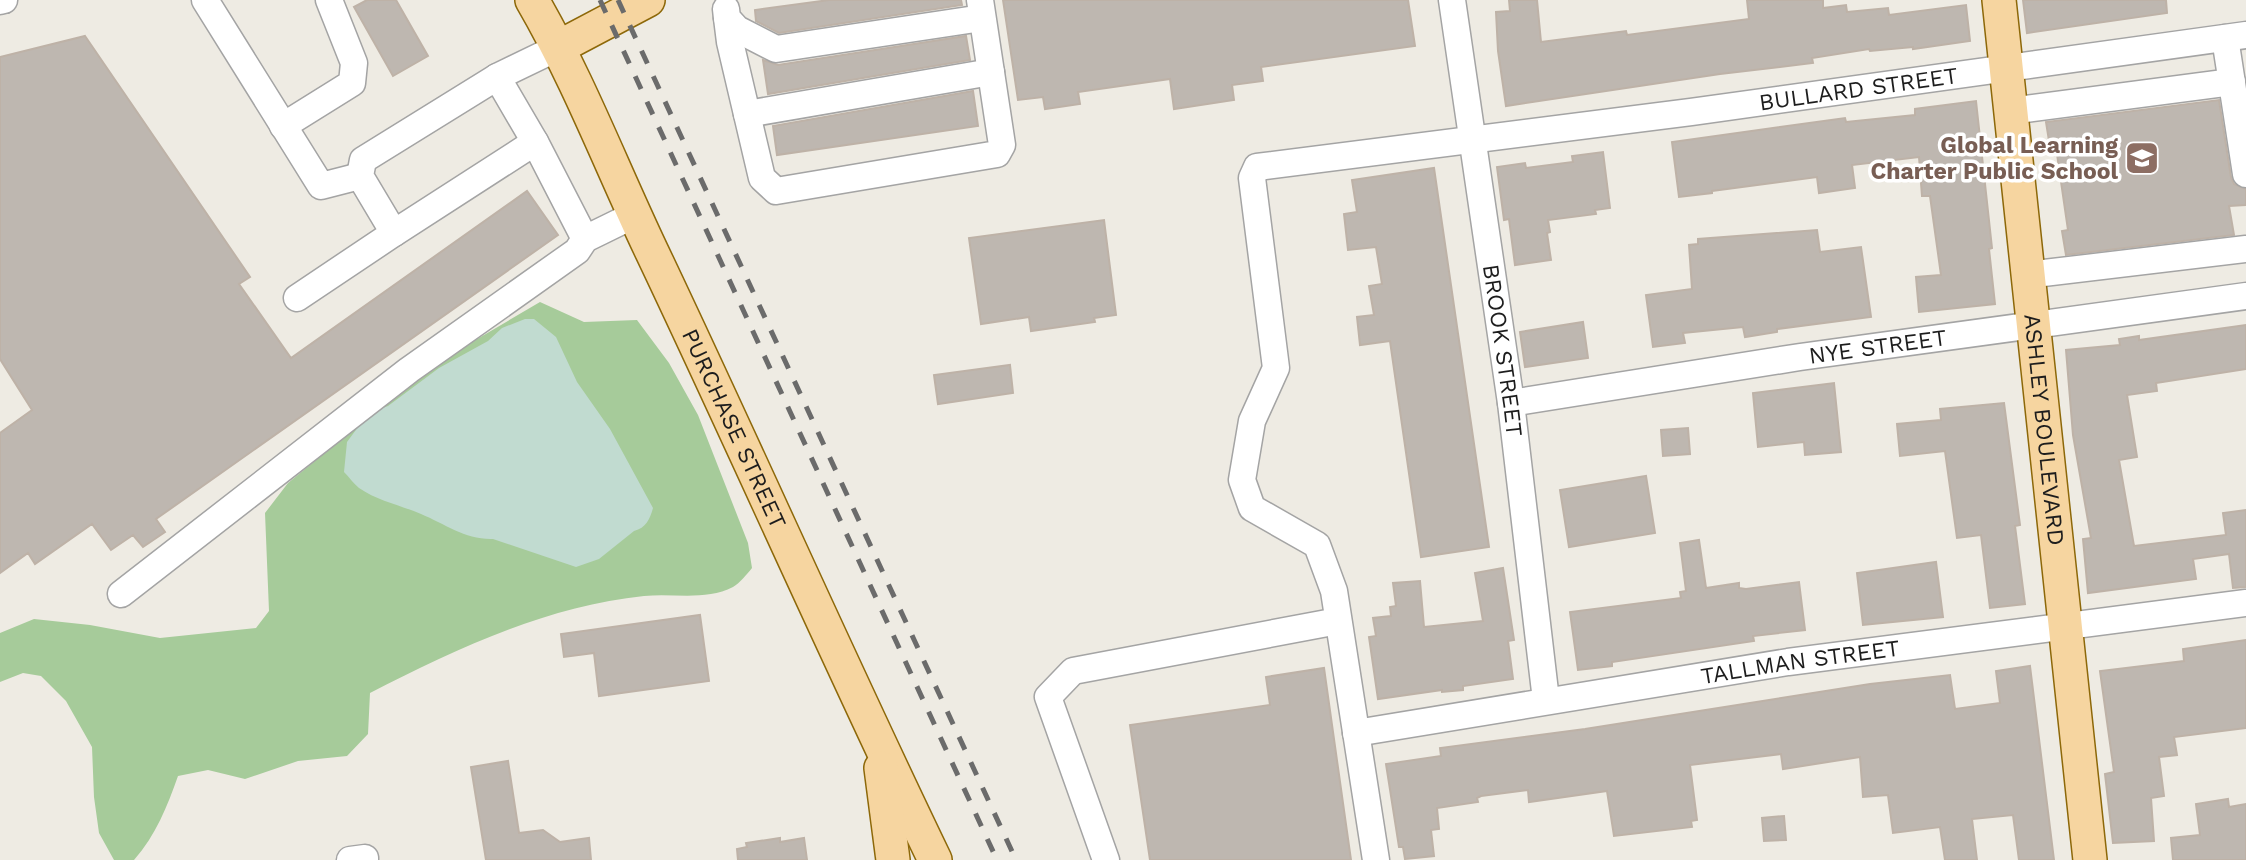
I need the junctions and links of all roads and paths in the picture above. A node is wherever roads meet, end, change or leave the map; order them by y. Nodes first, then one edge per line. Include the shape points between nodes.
1 (205, 0) edge
2 (329, 0) edge
3 (531, 0) edge
4 (648, 0) edge
5 (1452, 0) edge
6 (1999, 0) edge
7 (726, 9) edge
8 (981, 9) edge
9 (2235, 37) edge
10 (559, 47) junction
11 (2006, 67) junction
12 (990, 72) junction
13 (497, 77) junction
14 (2232, 82) junction
15 (2010, 111) junction
16 (747, 114) junction
17 (283, 126) junction
18 (1473, 141) junction
19 (536, 142) junction
20 (2246, 174) edge
21 (360, 176) junction
22 (634, 215) junction
23 (394, 233) junction
24 (585, 239) junction
25 (2246, 249) edge
26 (2027, 275) junction
27 (2246, 296) edge
28 (297, 298) dead end
29 (2033, 327) junction
30 (1511, 403) junction
31 (121, 594) dead end
32 (2246, 603) edge
33 (1337, 616) junction
34 (2064, 628) junction
35 (1546, 700) junction
36 (1356, 733) junction
37 (878, 742) junction
38 (349, 860) edge
39 (365, 860) edge
40 (893, 860) edge
41 (935, 860) edge
42 (1106, 860) edge
43 (1376, 860) edge
44 (2090, 860) edge

1 - 17 street
2 - 17 street via 354,63 352,83
3 - 10 main road, PURCHASE STREET
4 - 10 main road
5 - 18 street, BROOK STREET
6 - 11 main road, ASHLEY BOULEVARD
7 - 8 street via 737,29 776,49
7 - 16 street
8 - 12 street
9 - 11 street, BULLARD STREET
9 - 14 street
10 - 13 street
10 - 22 main road, PURCHASE STREET
11 - 15 main road, ASHLEY BOULEVARD
11 - 18 street, BULLARD STREET
12 - 16 street
12 - 16 street via 1002,145 997,154 776,191 762,177
13 - 19 street
13 - 21 street via 363,160
14 - 15 street
14 - 20 street
15 - 26 main road, ASHLEY BOULEVARD
17 - 21 street via 321,186
18 - 30 street, BROOK STREET
18 - 33 street, BULLARD STREET via 1257,167 1252,178 1276,368 1252,421 1242,480 1252,508 1317,545 1334,591
19 - 23 street
19 - 24 street
21 - 23 street
22 - 24 street
22 - 37 main road, PURCHASE STREET
23 - 28 street
24 - 31 street via 577,251 409,370
25 - 26 street
26 - 29 main road, ASHLEY BOULEVARD
27 - 29 street, NYE STREET
29 - 30 street, NYE STREET via 1800,357
29 - 34 main road, ASHLEY BOULEVARD
30 - 35 street, BROOK STREET
32 - 34 street, TALLMAN STREET
33 - 36 street
33 - 42 street via 1073,671 1063,681 1048,697
34 - 35 street, TALLMAN STREET via 1788,662
34 - 44 main road, ASHLEY BOULEVARD
35 - 36 street, TALLMAN STREET
36 - 43 street
37 - 40 main road
37 - 41 main road, PURCHASE STREET
38 - 39 street

